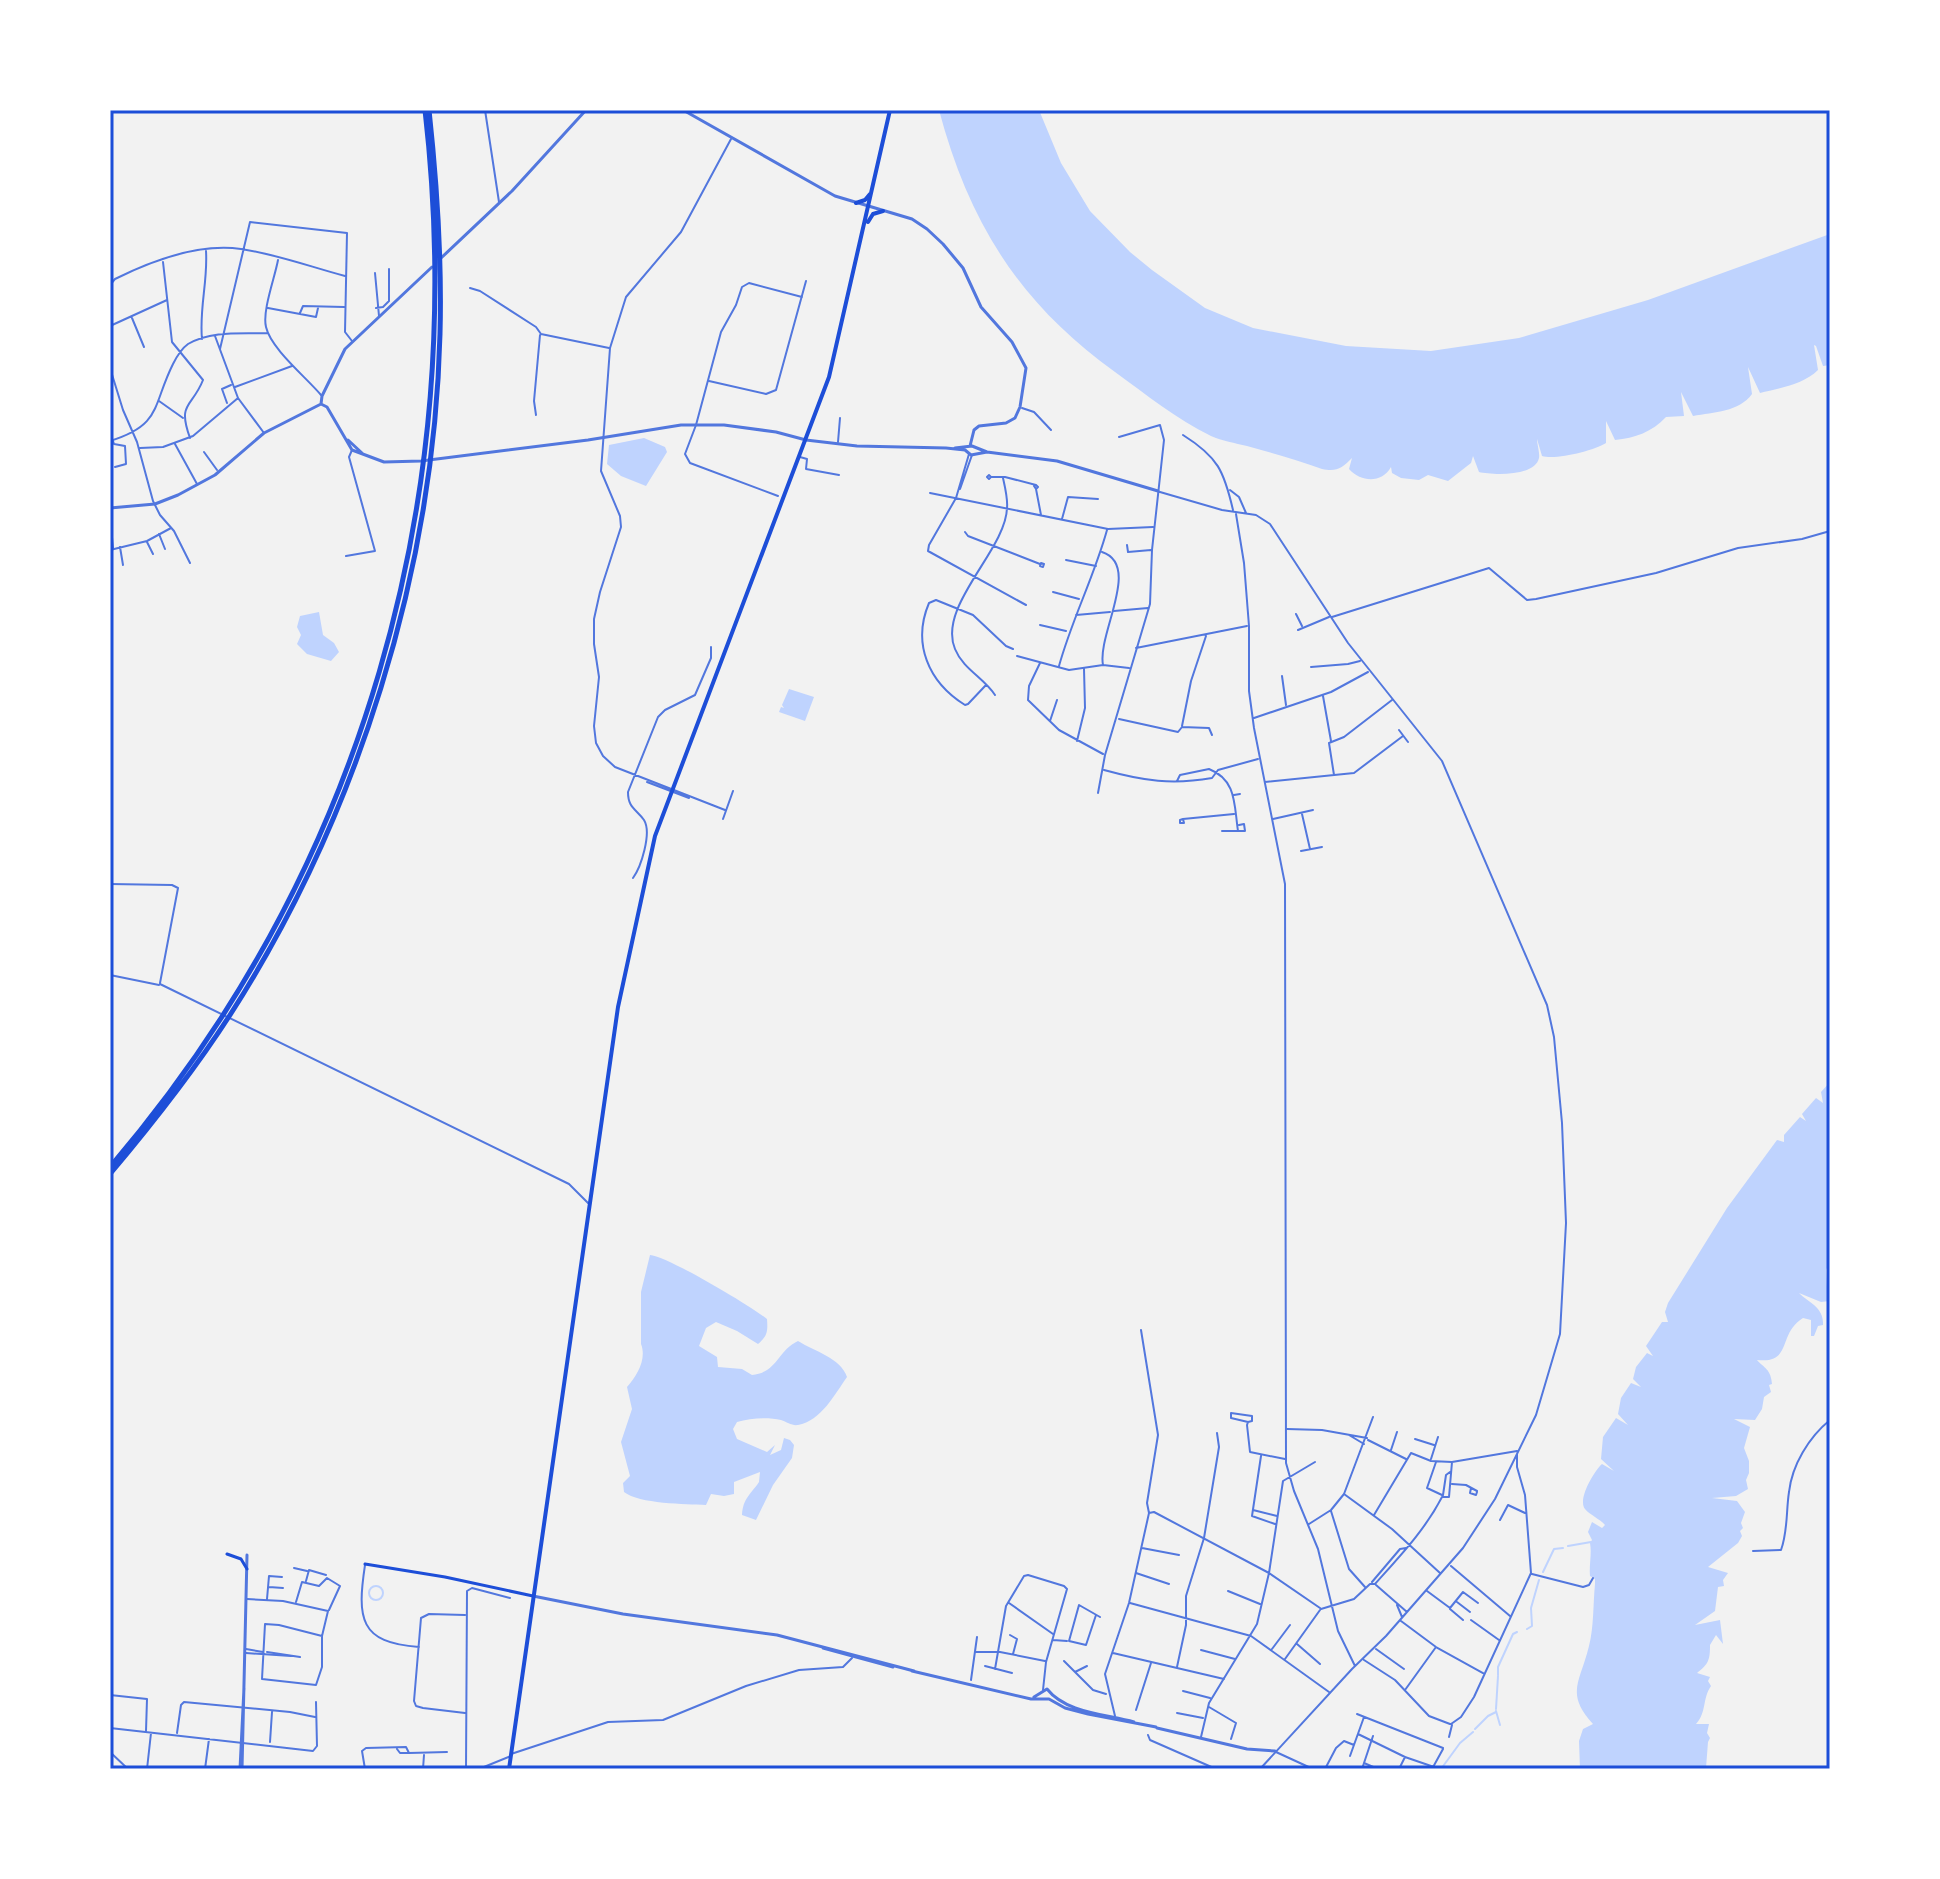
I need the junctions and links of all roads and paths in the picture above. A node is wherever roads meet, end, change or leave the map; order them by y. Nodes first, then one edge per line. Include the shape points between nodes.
1 (427, 110) edge
2 (485, 110) edge
3 (586, 110) edge
4 (683, 110) edge
5 (890, 110) edge
6 (731, 138) junction
7 (873, 188) junction
8 (500, 203) junction
9 (856, 203) junction
10 (869, 207) junction
11 (883, 211) junction
12 (864, 228) junction
13 (205, 249) junction
14 (243, 250) junction
15 (279, 258) junction
16 (162, 260) junction
17 (389, 269) dead end
18 (375, 273) dead end
19 (345, 276) junction
20 (806, 281) dead end
21 (110, 285) edge
22 (470, 288) dead end
23 (802, 297) junction
24 (167, 300) junction
25 (345, 307) junction
26 (268, 308) junction
27 (318, 308) junction
28 (376, 308) junction
29 (300, 314) junction
30 (131, 317) junction
31 (379, 317) junction
32 (110, 326) edge
33 (268, 333) junction
34 (225, 334) junction
35 (541, 334) junction
36 (215, 335) junction
37 (202, 339) junction
38 (352, 341) junction
39 (144, 347) dead end
40 (610, 348) junction
41 (220, 349) junction
42 (179, 352) junction
43 (294, 365) junction
44 (110, 368) edge
45 (708, 381) junction
46 (112, 386) edge
47 (233, 386) junction
48 (322, 396) junction
49 (238, 398) junction
50 (158, 401) junction
51 (321, 404) junction
52 (228, 405) junction
53 (1020, 407) junction
54 (536, 415) dead end
55 (183, 418) junction
56 (840, 418) dead end
57 (696, 425) junction
58 (1051, 430) dead end
59 (134, 433) junction
60 (264, 433) junction
61 (1183, 435) dead end
62 (1119, 437) dead end
63 (190, 438) junction
64 (603, 438) junction
65 (806, 440) junction
66 (111, 441) edge
67 (175, 444) junction
68 (838, 444) junction
69 (139, 448) junction
70 (353, 449) junction
71 (971, 450) junction
72 (204, 452) dead end
73 (799, 456) junction
74 (115, 467) dead end
75 (218, 472) junction
76 (839, 475) dead end
77 (991, 477) dead end
78 (1003, 478) junction
79 (197, 485) junction
80 (1229, 489) junction
81 (1158, 491) junction
82 (930, 493) dead end
83 (778, 496) dead end
84 (956, 498) junction
85 (1098, 499) dead end
86 (155, 504) junction
87 (110, 508) edge
88 (1008, 509) junction
89 (1235, 513) junction
90 (1247, 514) junction
91 (110, 516) edge
92 (1041, 516) junction
93 (1062, 520) junction
94 (1155, 527) junction
95 (171, 528) junction
96 (1108, 529) junction
97 (111, 531) edge
98 (1830, 531) edge
99 (965, 532) dead end
100 (159, 533) junction
101 (147, 541) junction
102 (1127, 545) dead end
103 (993, 546) junction
104 (120, 547) junction
105 (165, 549) dead end
106 (112, 550) edge
107 (1152, 550) junction
108 (1101, 552) junction
109 (153, 554) dead end
110 (346, 556) dead end
111 (1066, 560) dead end
112 (190, 563) dead end
113 (1040, 564) dead end
114 (123, 565) dead end
115 (1096, 567) junction
116 (974, 577) junction
117 (1053, 592) dead end
118 (1081, 599) junction
119 (1026, 605) dead end
120 (960, 608) junction
121 (1149, 608) junction
122 (1111, 612) junction
123 (1296, 614) dead end
124 (1075, 615) junction
125 (1330, 617) junction
126 (1040, 625) dead end
127 (1249, 626) junction
128 (1302, 627) junction
129 (1298, 630) dead end
130 (1069, 631) junction
131 (1206, 635) junction
132 (711, 647) dead end
133 (1136, 648) junction
134 (1013, 649) dead end
135 (1017, 656) dead end
136 (1361, 660) junction
137 (1040, 663) junction
138 (1103, 665) junction
139 (1059, 666) junction
140 (1311, 667) dead end
141 (1084, 669) junction
142 (1129, 669) junction
143 (1369, 671) junction
144 (1282, 676) dead end
145 (986, 685) junction
146 (995, 695) dead end
147 (1323, 695) junction
148 (1392, 699) junction
149 (1057, 700) dead end
150 (1286, 706) junction
151 (1254, 718) junction
152 (1117, 719) junction
153 (1050, 722) junction
154 (1182, 727) junction
155 (1399, 730) dead end
156 (1212, 735) dead end
157 (1403, 736) junction
158 (1077, 742) junction
159 (1331, 742) junction
160 (1408, 742) dead end
161 (1105, 755) junction
162 (1259, 758) junction
163 (1103, 770) junction
164 (1216, 772) junction
165 (1334, 775) junction
166 (635, 776) junction
167 (1177, 782) junction
168 (1264, 782) junction
169 (671, 790) junction
170 (733, 791) dead end
171 (1098, 793) dead end
172 (1240, 794) dead end
173 (1232, 795) junction
174 (725, 810) junction
175 (1313, 810) dead end
176 (1302, 812) junction
177 (1235, 813) junction
178 (723, 819) dead end
179 (1183, 819) dead end
180 (1272, 819) junction
181 (1237, 825) junction
182 (1222, 831) dead end
183 (1238, 831) junction
184 (1322, 847) dead end
185 (1310, 849) junction
186 (1301, 851) dead end
187 (633, 878) dead end
188 (110, 884) edge
189 (110, 975) edge
190 (160, 984) junction
191 (229, 1011) junction
192 (110, 1167) edge
193 (110, 1174) edge
194 (590, 1204) junction
195 (1141, 1330) dead end
196 (1373, 1417) dead end
197 (1830, 1420) edge
198 (1248, 1422) junction
199 (1286, 1429) junction
200 (1397, 1432) dead end
201 (1217, 1433) dead end
202 (1348, 1434) junction
203 (1438, 1437) dead end
204 (1367, 1439) junction
205 (1415, 1439) dead end
206 (1365, 1444) junction
207 (1436, 1445) junction
208 (1391, 1451) junction
209 (1518, 1452) junction
210 (1262, 1455) junction
211 (1407, 1459) junction
212 (1286, 1460) junction
213 (1431, 1461) junction
214 (1436, 1461) junction
215 (1315, 1462) dead end
216 (1452, 1462) junction
217 (1451, 1471) junction
218 (1289, 1477) junction
219 (1451, 1484) junction
220 (1471, 1488) dead end
221 (1344, 1494) junction
222 (1442, 1496) junction
223 (1253, 1510) junction
224 (1331, 1510) junction
225 (1149, 1513) junction
226 (1526, 1514) junction
227 (1374, 1515) junction
228 (1278, 1516) junction
229 (1500, 1520) dead end
230 (1277, 1524) junction
231 (1308, 1525) junction
232 (1204, 1538) junction
233 (1408, 1547) junction
234 (1141, 1548) junction
235 (1753, 1551) dead end
236 (227, 1554) dead end
237 (247, 1555) dead end
238 (1179, 1555) dead end
239 (365, 1564) joint
240 (1449, 1565) junction
241 (294, 1568) dead end
242 (247, 1569) junction
243 (308, 1571) junction
244 (1135, 1573) junction
245 (1269, 1573) junction
246 (1531, 1573) junction
247 (1441, 1574) junction
248 (282, 1577) dead end
249 (327, 1578) junction
250 (1593, 1578) dead end
251 (306, 1582) junction
252 (1169, 1584) dead end
253 (1374, 1584) junction
254 (268, 1587) junction
255 (283, 1588) dead end
256 (1366, 1588) junction
257 (1426, 1590) junction
258 (1228, 1591) dead end
259 (533, 1596) junction
260 (510, 1598) dead end
261 (246, 1599) junction
262 (267, 1600) junction
263 (1456, 1601) junction
264 (1008, 1602) junction
265 (1074, 1603) dead end
266 (1129, 1603) junction
267 (1478, 1603) dead end
268 (296, 1604) junction
269 (1262, 1604) junction
270 (1397, 1604) junction
271 (1079, 1605) junction
272 (1331, 1605) junction
273 (1450, 1608) junction
274 (1321, 1609) junction
275 (328, 1611) junction
276 (1407, 1612) junction
277 (1470, 1612) dead end
278 (467, 1615) junction
279 (1511, 1617) junction
280 (1186, 1618) junction
281 (1401, 1619) junction
282 (1463, 1620) dead end
283 (1471, 1620) dead end
284 (1290, 1625) dead end
285 (1054, 1634) junction
286 (1010, 1635) dead end
287 (322, 1636) junction
288 (1251, 1636) junction
289 (977, 1637) dead end
290 (1052, 1640) junction
291 (1500, 1640) junction
292 (1069, 1641) junction
293 (1296, 1643) junction
294 (419, 1647) junction
295 (1436, 1647) junction
296 (1375, 1648) junction
297 (1201, 1650) dead end
298 (1272, 1650) junction
299 (246, 1651) junction
300 (1348, 1651) junction
301 (976, 1652) junction
302 (1000, 1652) junction
303 (1112, 1652) junction
304 (265, 1653) junction
305 (1013, 1655) junction
306 (854, 1656) junction
307 (300, 1657) dead end
308 (1285, 1659) junction
309 (1236, 1660) junction
310 (1362, 1660) junction
311 (1064, 1661) dead end
312 (1152, 1661) junction
313 (1046, 1662) junction
314 (1320, 1664) dead end
315 (985, 1666) dead end
316 (1087, 1666) dead end
317 (1355, 1666) junction
318 (1177, 1667) junction
319 (995, 1669) junction
320 (1404, 1669) dead end
321 (1012, 1673) dead end
322 (1074, 1673) junction
323 (1485, 1675) junction
324 (1224, 1679) junction
325 (971, 1680) dead end
326 (316, 1685) junction
327 (315, 1690) dead end
328 (1183, 1691) dead end
329 (1405, 1691) junction
330 (1043, 1693) junction
331 (1108, 1693) junction
332 (1330, 1693) junction
333 (110, 1695) edge
334 (1050, 1698) junction
335 (1212, 1698) junction
336 (316, 1702) dead end
337 (1111, 1704) junction
338 (1208, 1706) junction
339 (243, 1708) junction
340 (1136, 1710) dead end
341 (272, 1711) junction
342 (1113, 1711) joint
343 (465, 1713) junction
344 (1177, 1713) dead end
345 (1357, 1714) dead end
346 (316, 1717) junction
347 (1111, 1717) junction
348 (1364, 1717) junction
349 (1205, 1718) junction
350 (1451, 1724) junction
351 (110, 1728) edge
352 (146, 1731) junction
353 (152, 1731) junction
354 (177, 1734) junction
355 (1358, 1734) junction
356 (1148, 1735) dead end
357 (1449, 1737) dead end
358 (209, 1738) junction
359 (1201, 1738) junction
360 (1373, 1738) junction
361 (1231, 1739) dead end
362 (242, 1741) junction
363 (270, 1744) junction
364 (1354, 1745) junction
365 (1282, 1747) junction
366 (1275, 1751) junction
367 (110, 1752) edge
368 (447, 1752) dead end
369 (424, 1753) junction
370 (511, 1755) junction
371 (1286, 1755) junction
372 (1350, 1756) dead end
373 (1405, 1757) junction
374 (1364, 1763) junction
375 (1433, 1768) edge
376 (128, 1769) edge
377 (147, 1769) edge
378 (205, 1769) edge
379 (241, 1769) edge
380 (365, 1769) edge
381 (423, 1769) edge
382 (466, 1769) edge
383 (479, 1769) edge
384 (509, 1769) edge
385 (1216, 1769) edge
386 (1260, 1769) edge
387 (1313, 1769) edge
388 (1325, 1769) edge
389 (1362, 1769) edge
390 (1378, 1769) edge
391 (1399, 1769) edge

1 - 191 highway via 438,204 440,337 427,475 407,586 373,710 343,793 280,926
2 - 8 street
3 - 8 street
4 - 6 street
5 - 7 main road
6 - 9 street
6 - 40 street via 681,232 625,298
7 - 9 main road
7 - 10 main road
8 - 31 street
9 - 10 street
10 - 11 street
10 - 12 main road
11 - 12 main road via 873,214
11 - 53 street via 922,225 963,268 981,307 1024,363
12 - 65 main road via 833,367
13 - 14 street
13 - 16 street
13 - 37 street
14 - 15 street
14 - 19 street via 250,222 347,233
14 - 34 street
15 - 19 street
15 - 26 street
16 - 21 street
16 - 24 street
17 - 28 street via 389,301
18 - 28 street
19 - 25 street
20 - 23 street
22 - 35 street
23 - 45 street via 744,285 721,332
23 - 45 street via 773,393
24 - 30 street
24 - 42 street via 170,333
25 - 27 street
25 - 38 street via 345,332
26 - 29 street
26 - 33 street
27 - 29 street via 303,306
27 - 29 street via 316,317
28 - 31 street
30 - 32 street
30 - 39 street
31 - 38 street
33 - 34 street
33 - 43 street
34 - 36 street
34 - 41 street
35 - 40 street
35 - 54 street
36 - 37 street
36 - 41 street
37 - 42 street
38 - 48 street
40 - 64 street
41 - 47 street
42 - 50 street
42 - 55 street via 203,380
43 - 47 street
43 - 48 street
44 - 46 street
45 - 57 street
46 - 59 street
47 - 49 street
47 - 52 street via 222,389
48 - 51 street
49 - 52 street
49 - 60 street
50 - 55 street
50 - 59 street via 151,419
51 - 60 street
51 - 70 street
52 - 63 street
53 - 58 street via 1034,412
53 - 71 street via 1010,422 975,429
55 - 63 street
56 - 68 street
57 - 64 street
57 - 65 street
57 - 83 street via 685,454 688,462
59 - 66 street
59 - 69 street
60 - 75 street
61 - 80 street via 1210,452
62 - 81 street via 1160,425 1164,440
63 - 67 street
64 - 70 street via 393,463
64 - 166 street via 601,475 621,527 595,612 599,685 594,735 607,761
65 - 68 street
65 - 73 main road
66 - 74 street via 125,446 126,464
67 - 69 street
67 - 79 street
68 - 71 street
69 - 86 street
70 - 110 street via 349,457 375,551
71 - 81 street via 1057,461
71 - 84 street
72 - 75 street
73 - 76 street via 807,459 806,469
73 - 169 main road
75 - 79 street
77 - 78 street
78 - 88 street
78 - 92 street via 1036,487
79 - 86 street
80 - 89 street
80 - 90 street
81 - 89 street
81 - 94 street
82 - 84 street
84 - 88 street
84 - 116 street via 928,546 932,555
85 - 93 street via 1068,497
86 - 87 street
86 - 95 street
88 - 92 street
88 - 103 street
89 - 90 street
89 - 127 street
90 - 125 street via 1271,525
91 - 97 street
92 - 93 street
93 - 96 street
94 - 96 street
94 - 107 street
95 - 100 street
95 - 112 street
96 - 108 street
97 - 106 street
98 - 125 street via 1527,600 1489,568
99 - 103 street
100 - 101 street
100 - 105 street
101 - 104 street
101 - 109 street
102 - 107 street via 1128,552
103 - 113 street
103 - 116 street
104 - 106 street
104 - 114 street
107 - 121 street
108 - 115 street
108 - 122 street via 1114,558 1120,571
111 - 115 street
115 - 118 street
116 - 119 street
116 - 120 street
117 - 118 street
118 - 124 street
120 - 134 street
120 - 145 street via 953,643 962,661
120 - 145 street via 936,600 929,603 921,629 925,657 935,677 962,704
121 - 122 street
121 - 133 street
122 - 124 street
122 - 138 street
123 - 128 street
124 - 130 street
125 - 128 street
125 - 136 street
126 - 130 street
127 - 131 street
127 - 151 street
128 - 129 street
130 - 139 street
131 - 133 street
131 - 154 street
132 - 166 street via 697,693 661,713
133 - 142 street
135 - 137 street
136 - 140 street
136 - 143 street
137 - 139 street
137 - 153 street via 1027,698
138 - 141 street
138 - 142 street
139 - 141 street
141 - 158 street via 1085,708
142 - 152 street
143 - 147 street
143 - 148 street
144 - 150 street
145 - 146 street
147 - 150 street
147 - 159 street
148 - 159 street
148 - 209 street via 1442,761 1543,994 1554,1037 1565,1167 1560,1334 1536,1415
149 - 153 street
150 - 151 street
151 - 162 street
152 - 154 street via 1178,732
152 - 161 street
153 - 158 street
154 - 156 street via 1209,728
155 - 157 street
157 - 160 street
157 - 165 street via 1362,769
158 - 161 street
159 - 165 street
161 - 163 street
162 - 164 street
162 - 168 street
163 - 167 street
163 - 171 street
164 - 167 street via 1212,778
164 - 167 street via 1180,775
164 - 173 street via 1228,781
165 - 168 street
166 - 169 street
166 - 187 street via 629,802 647,831
168 - 180 street
169 - 174 street
169 - 194 main road via 655,836 624,975
170 - 174 street
172 - 173 street
173 - 177 street
174 - 178 street
175 - 176 street
176 - 180 street
176 - 185 street
177 - 179 street
177 - 181 street
180 - 199 street via 1285,884
181 - 183 street
181 - 183 street via 1244,824 1245,831
182 - 183 street
184 - 185 street
185 - 186 street
188 - 190 street via 177,887
189 - 190 street
190 - 194 street via 569,1184
191 - 192 highway
191 - 193 highway via 215,1037
194 - 259 main road
195 - 225 street via 1158,1435
196 - 204 street
197 - 235 street via 1808,1444 1792,1477 1781,1550
198 - 198 street via 1251,1415 1231,1413 1231,1418
198 - 210 street via 1250,1452
199 - 202 street
199 - 212 street
200 - 208 street
201 - 232 street
202 - 204 street
202 - 206 street
203 - 207 street
204 - 206 street
204 - 208 street
205 - 207 street
206 - 221 street
207 - 213 street
208 - 211 street
209 - 216 street
209 - 226 street
209 - 240 street via 1491,1506
210 - 212 street
210 - 223 street
211 - 213 street via 1414,1453
211 - 227 street
212 - 218 street
213 - 214 street
214 - 216 street
214 - 222 street via 1427,1488
215 - 218 street
216 - 217 street
217 - 219 street
217 - 222 street
218 - 228 street via 1282,1484
218 - 231 street
219 - 220 street
219 - 222 street via 1449,1497
221 - 224 street
221 - 227 street
222 - 233 street
223 - 228 street
223 - 230 street via 1252,1518
224 - 231 street
224 - 256 street via 1349,1569
225 - 232 street
225 - 234 street
226 - 229 street via 1508,1505
226 - 246 street
227 - 233 street
228 - 230 street
230 - 245 street
231 - 272 street
232 - 245 street
232 - 280 street via 1190,1581
233 - 247 street
233 - 253 street via 1371,1580
234 - 238 street
234 - 244 street
236 - 242 main road via 241,1559
237 - 242 street
239 - 259 main road
239 - 294 street via 361,1598 366,1624 389,1644
240 - 247 street
240 - 279 street
241 - 243 street
242 - 261 street
243 - 249 street via 325,1573
243 - 251 street
244 - 252 street
244 - 266 street
245 - 269 street
245 - 274 street
246 - 250 street via 1583,1587
246 - 279 street
247 - 257 street
248 - 254 street via 269,1576
249 - 251 street via 319,1586
249 - 275 street via 341,1589
251 - 268 street
253 - 256 street
253 - 270 street
254 - 255 street
254 - 262 street
256 - 272 street via 1354,1599
257 - 273 street
257 - 276 street
258 - 269 street
259 - 306 street via 793,1639
259 - 370 main road
260 - 278 street via 469,1589
261 - 262 street
261 - 299 street
262 - 268 street
263 - 267 street via 1463,1592
263 - 273 street
263 - 277 street
264 - 285 street
264 - 285 street via 1026,1575 1066,1587
264 - 302 street
265 - 271 street
266 - 280 street
266 - 303 street
268 - 275 street
269 - 288 street
270 - 276 street
270 - 281 street
271 - 292 street
271 - 292 street via 1098,1616 1086,1645
272 - 274 street
272 - 300 street
273 - 282 street
274 - 293 street
275 - 287 street
276 - 281 street
278 - 294 street via 423,1616
278 - 343 street
279 - 291 street
280 - 288 street
280 - 318 street
281 - 295 street
281 - 296 street
283 - 291 street
284 - 298 street
285 - 290 street
286 - 305 street via 1017,1639
287 - 304 street via 265,1624
287 - 326 street
288 - 298 street
288 - 309 street
289 - 301 street
290 - 292 street
290 - 313 street
291 - 323 street
293 - 308 street
293 - 314 street
294 - 343 street via 415,1704
295 - 323 street
295 - 329 street
296 - 310 street
296 - 320 street
297 - 309 street
298 - 308 street
299 - 304 street
299 - 339 street
300 - 310 street
300 - 317 street
301 - 302 street
301 - 325 street
302 - 305 street
302 - 319 street
303 - 312 street
303 - 331 street via 1105,1674
304 - 307 street
304 - 326 street via 262,1679
305 - 313 street
306 - 330 street via 1026,1697
306 - 370 street via 843,1667 809,1668 761,1681 663,1720 608,1722
308 - 332 street
309 - 324 street
310 - 317 street
310 - 329 street
311 - 322 street
312 - 318 street
312 - 340 street
313 - 330 street
315 - 319 street
316 - 322 street
317 - 332 street
318 - 324 street
319 - 321 street
322 - 331 street via 1096,1692
323 - 350 street via 1464,1714
324 - 335 street
326 - 327 street
328 - 335 street
329 - 350 street via 1429,1716
330 - 334 street
330 - 334 street
331 - 337 street
332 - 365 street
333 - 352 street via 147,1699
334 - 347 street
334 - 347 street via 1065,1708
335 - 338 street
336 - 346 street
337 - 342 street
337 - 347 street
338 - 349 street
338 - 361 street via 1236,1723
339 - 341 street
339 - 354 street via 182,1702
339 - 362 street
341 - 346 street
341 - 363 street
342 - 347 street
343 - 382 street
344 - 349 street
345 - 348 street
346 - 363 street via 313,1751
347 - 359 street
348 - 355 street
348 - 375 street via 1443,1748
349 - 359 street
350 - 357 street
351 - 352 street
352 - 353 street
353 - 354 street
353 - 377 street
354 - 358 street
355 - 360 street
355 - 364 street
356 - 385 street
358 - 362 street
358 - 378 street
359 - 366 street
360 - 373 street
360 - 374 street
362 - 363 street
362 - 379 street
364 - 372 street
364 - 388 street via 1340,1744
365 - 366 street
365 - 371 street
366 - 371 street
366 - 386 street
367 - 376 street
368 - 369 street
369 - 380 street via 364,1749
369 - 381 street
370 - 383 street
370 - 384 main road
371 - 387 street
373 - 375 street
373 - 391 street
374 - 389 street
374 - 390 street

